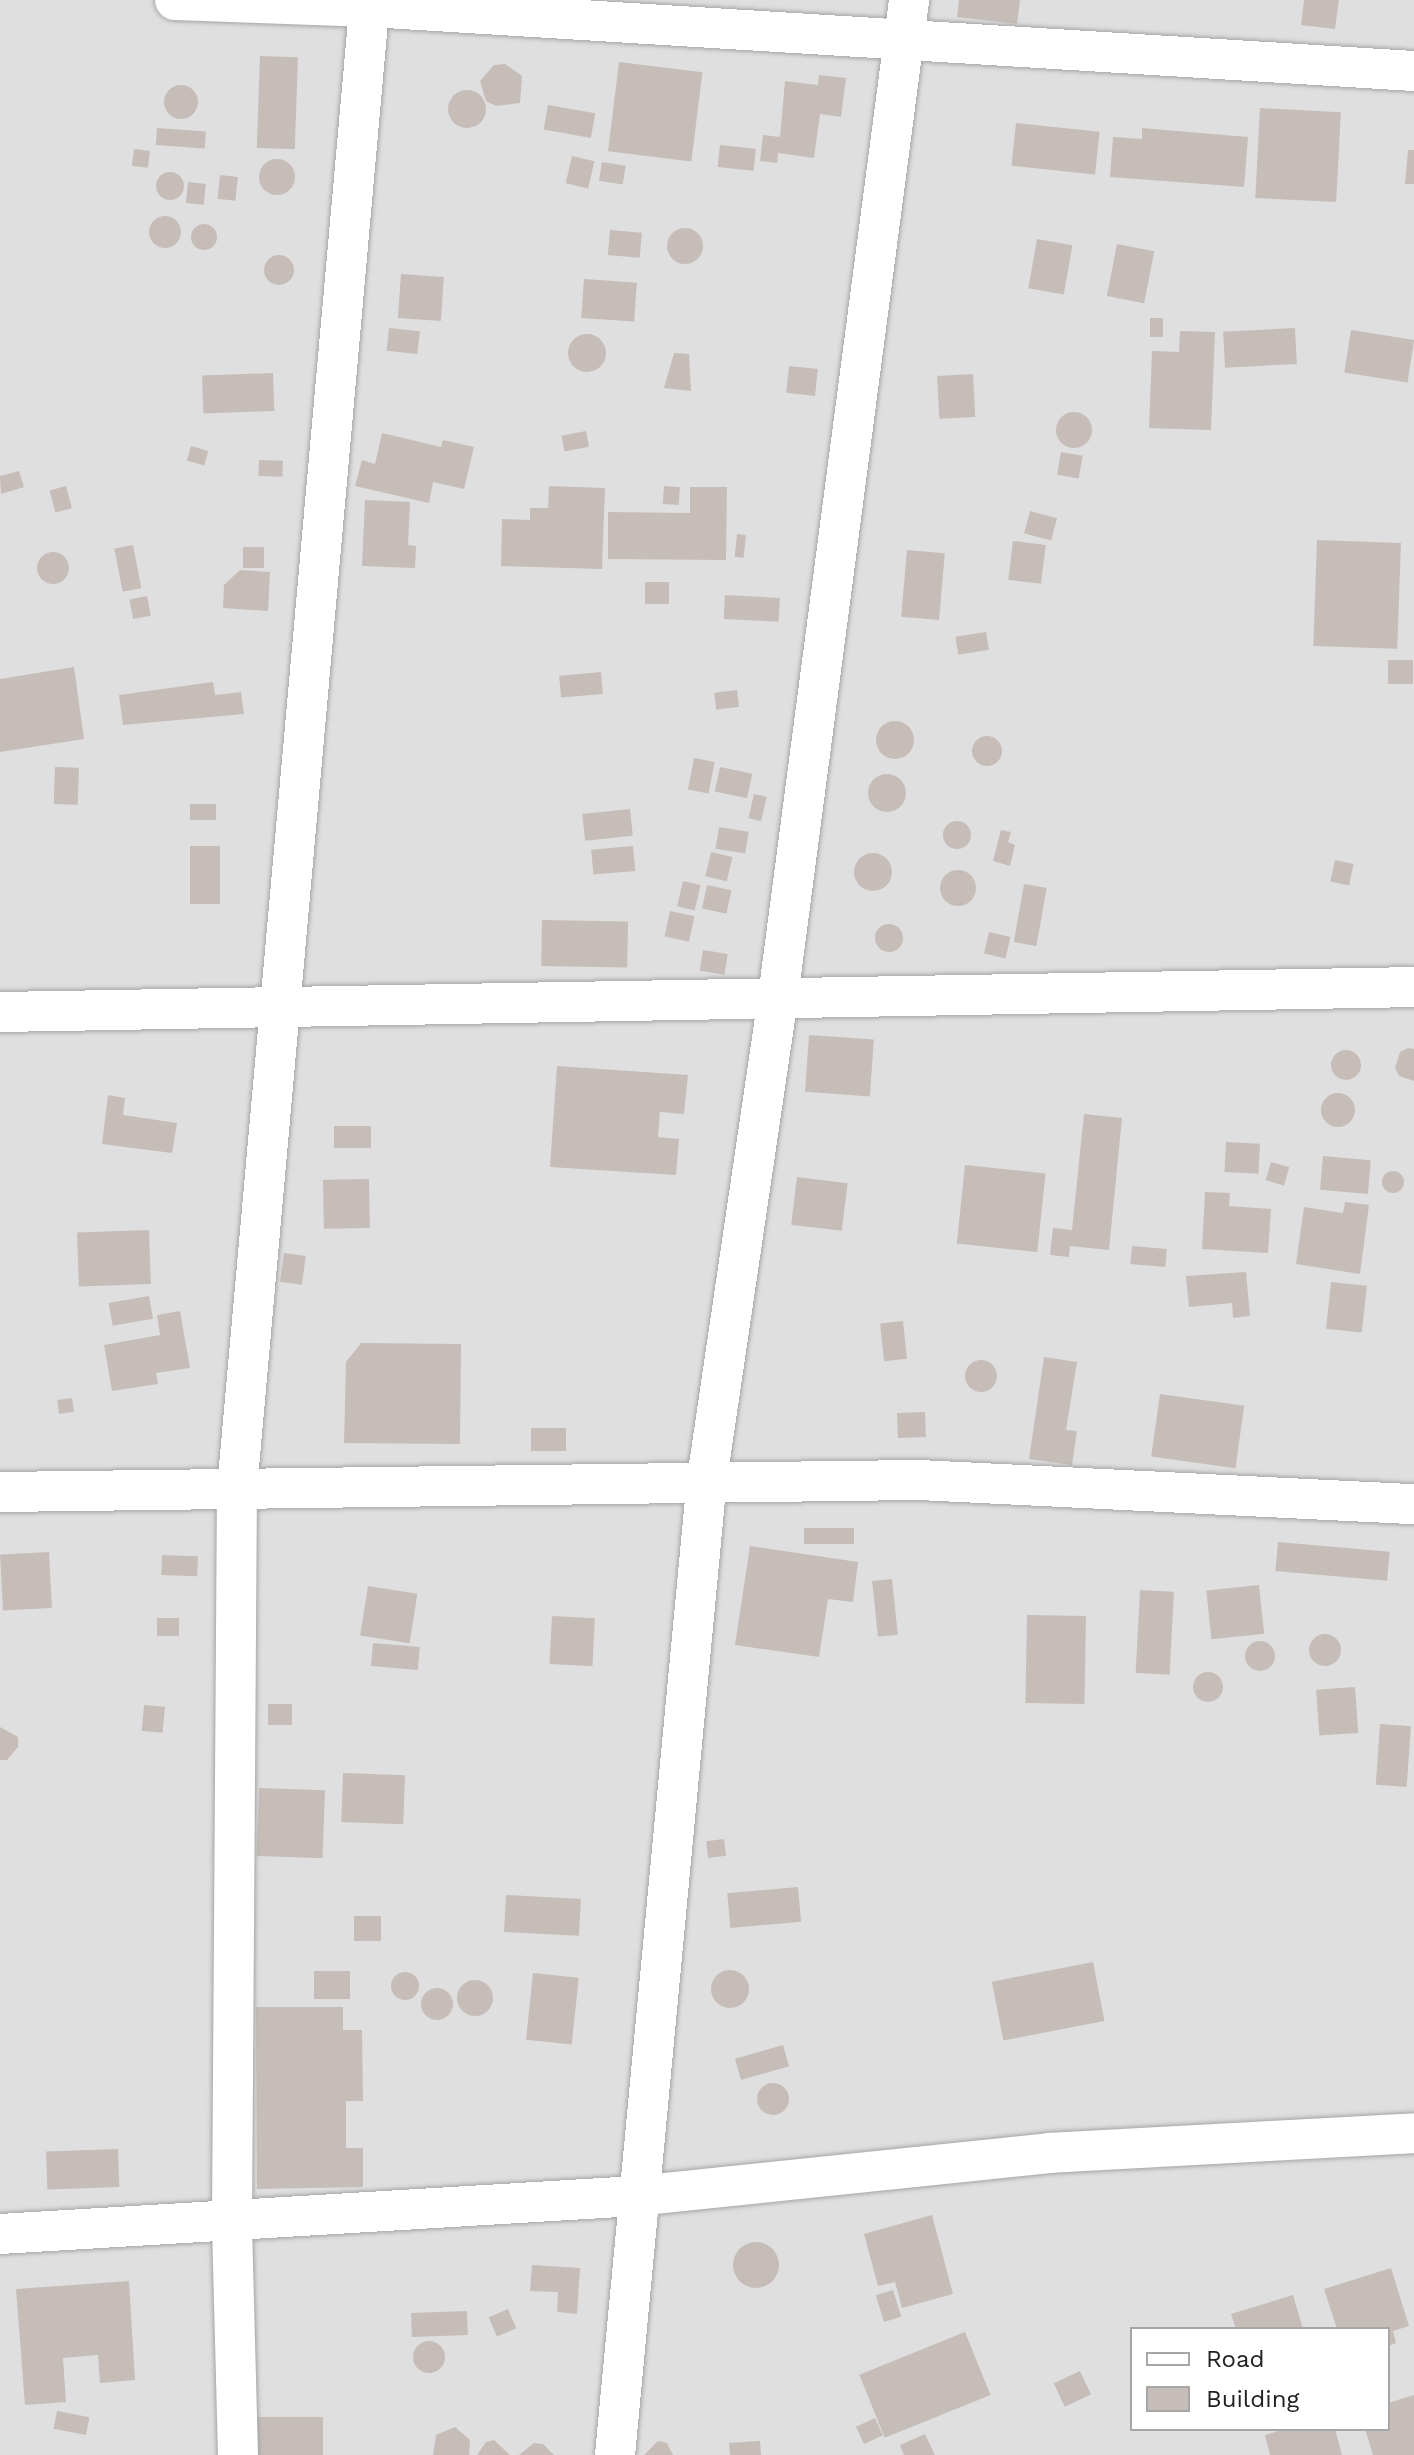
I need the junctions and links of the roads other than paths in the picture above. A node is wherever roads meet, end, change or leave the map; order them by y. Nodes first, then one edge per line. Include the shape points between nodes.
1 (175, 0) edge
2 (909, 0) edge
3 (370, 3) edge
4 (902, 41) junction
5 (1414, 71) edge
6 (1414, 987) edge
7 (778, 997) junction
8 (280, 1003) junction
9 (0, 1012) edge
10 (707, 1479) junction
11 (237, 1489) junction
12 (0, 1492) edge
13 (1414, 1504) edge
14 (1414, 2133) edge
15 (635, 2196) junction
16 (232, 2220) junction
17 (0, 2234) edge
18 (238, 2455) edge
19 (615, 2455) edge

1 - 3 street
2 - 4 street
3 - 4 street
3 - 8 street
4 - 5 street
4 - 7 street
6 - 7 street
7 - 8 street
7 - 10 street
8 - 9 street
8 - 11 street
10 - 11 street
10 - 13 street via 919,1480
10 - 15 street
11 - 12 street
11 - 16 street
14 - 15 street via 1049,2153
15 - 16 street
15 - 19 street
16 - 17 street
16 - 18 street

